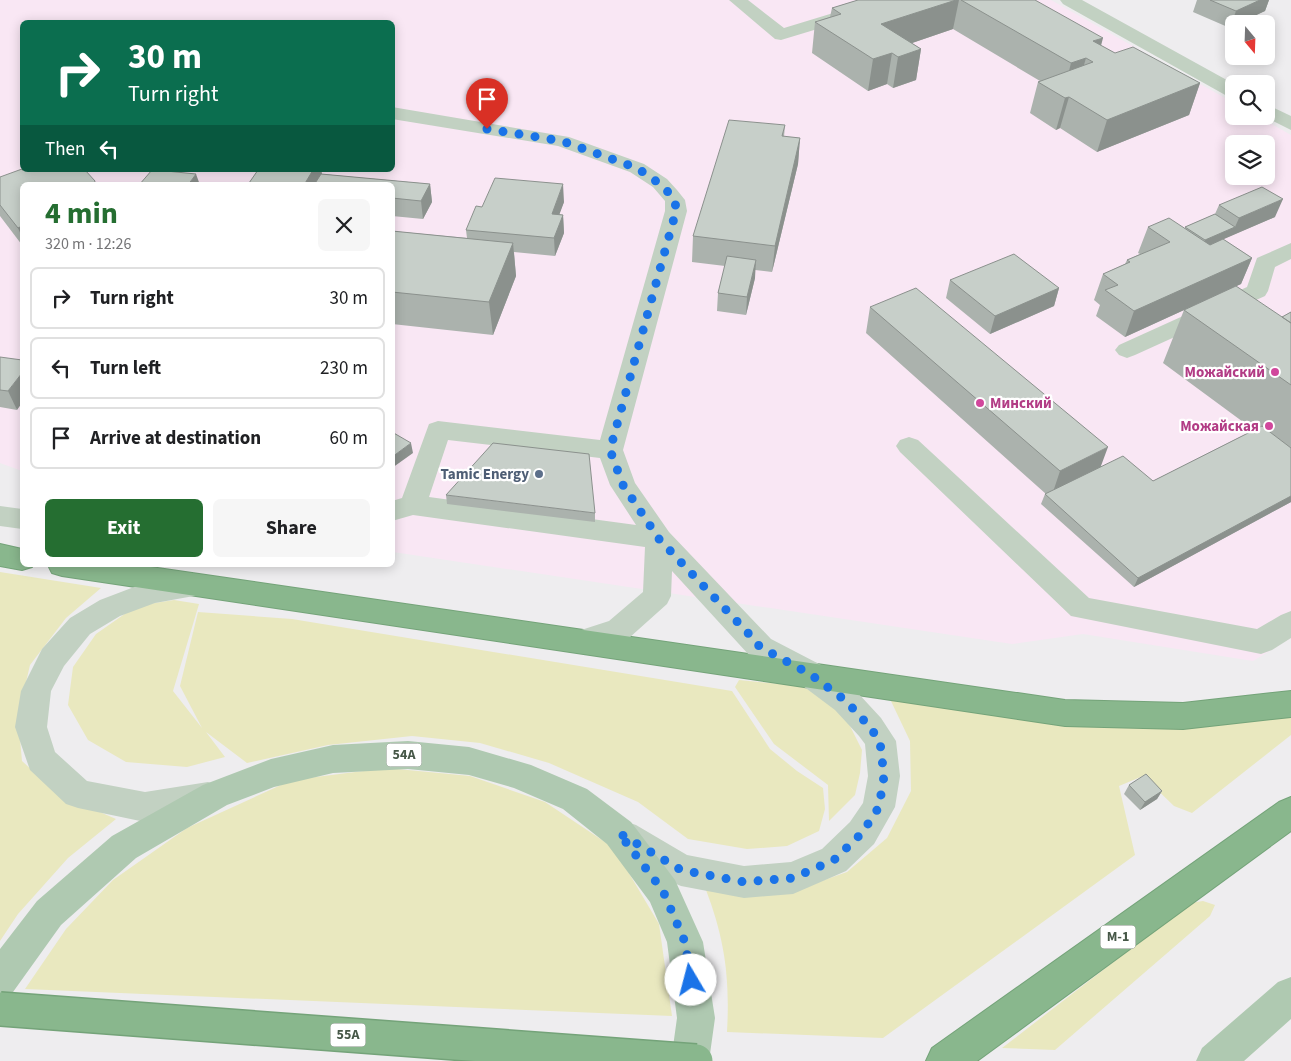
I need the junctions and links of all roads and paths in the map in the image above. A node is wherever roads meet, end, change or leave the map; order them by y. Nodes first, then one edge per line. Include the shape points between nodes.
1 (738, 0) edge
2 (894, 0) edge
3 (1069, 0) edge
4 (1225, 87) edge
5 (395, 113) edge
6 (1275, 115) edge
7 (1291, 124) edge
8 (1291, 250) edge
9 (1127, 350) dead end
10 (909, 446) dead end
11 (610, 450) junction
12 (403, 508) edge
13 (0, 516) edge
14 (20, 519) edge
15 (659, 539) junction
16 (0, 556) edge
17 (20, 559) edge
18 (75, 567) edge
19 (196, 586) junction
20 (1291, 623) edge
21 (582, 640) junction
22 (810, 674) junction
23 (1291, 704) edge
24 (215, 795) junction
25 (1291, 812) edge
26 (619, 833) junction
27 (0, 979) edge
28 (1291, 996) edge
29 (0, 1008) edge
30 (690, 1061) edge
31 (696, 1061) edge
32 (945, 1061) edge
33 (1215, 1061) edge

1 - 2 street via 781,35
3 - 4 street
5 - 11 street via 562,141 637,168 660,184 675,200 676,211
6 - 7 street
8 - 9 street via 1265,263 1257,290
10 - 20 street via 1081,608 1261,642
11 - 12 street via 438,430
11 - 15 street via 623,485
12 - 15 street
13 - 14 street
15 - 21 street via 657,596 619,630
15 - 22 street via 760,647
16 - 17 highway
18 - 19 highway
19 - 21 highway
19 - 24 street via 152,592 110,608 80,626 53,658 36,691 31,727 41,760 78,794 145,807
21 - 22 highway
22 - 23 highway via 1065,713 1183,716
22 - 26 street via 846,701 880,742 884,776 879,807 862,833 834,860 793,878 744,882 681,870
24 - 26 main road, 54А via 271,773 333,758 408,755 469,762 520,775 575,799
24 - 27 main road, 54А via 124,847 48,913
25 - 32 highway, М-1
26 - 30 main road, 54А via 663,891 685,942 696,1018
28 - 33 main road
29 - 31 highway, 55А, bridge

